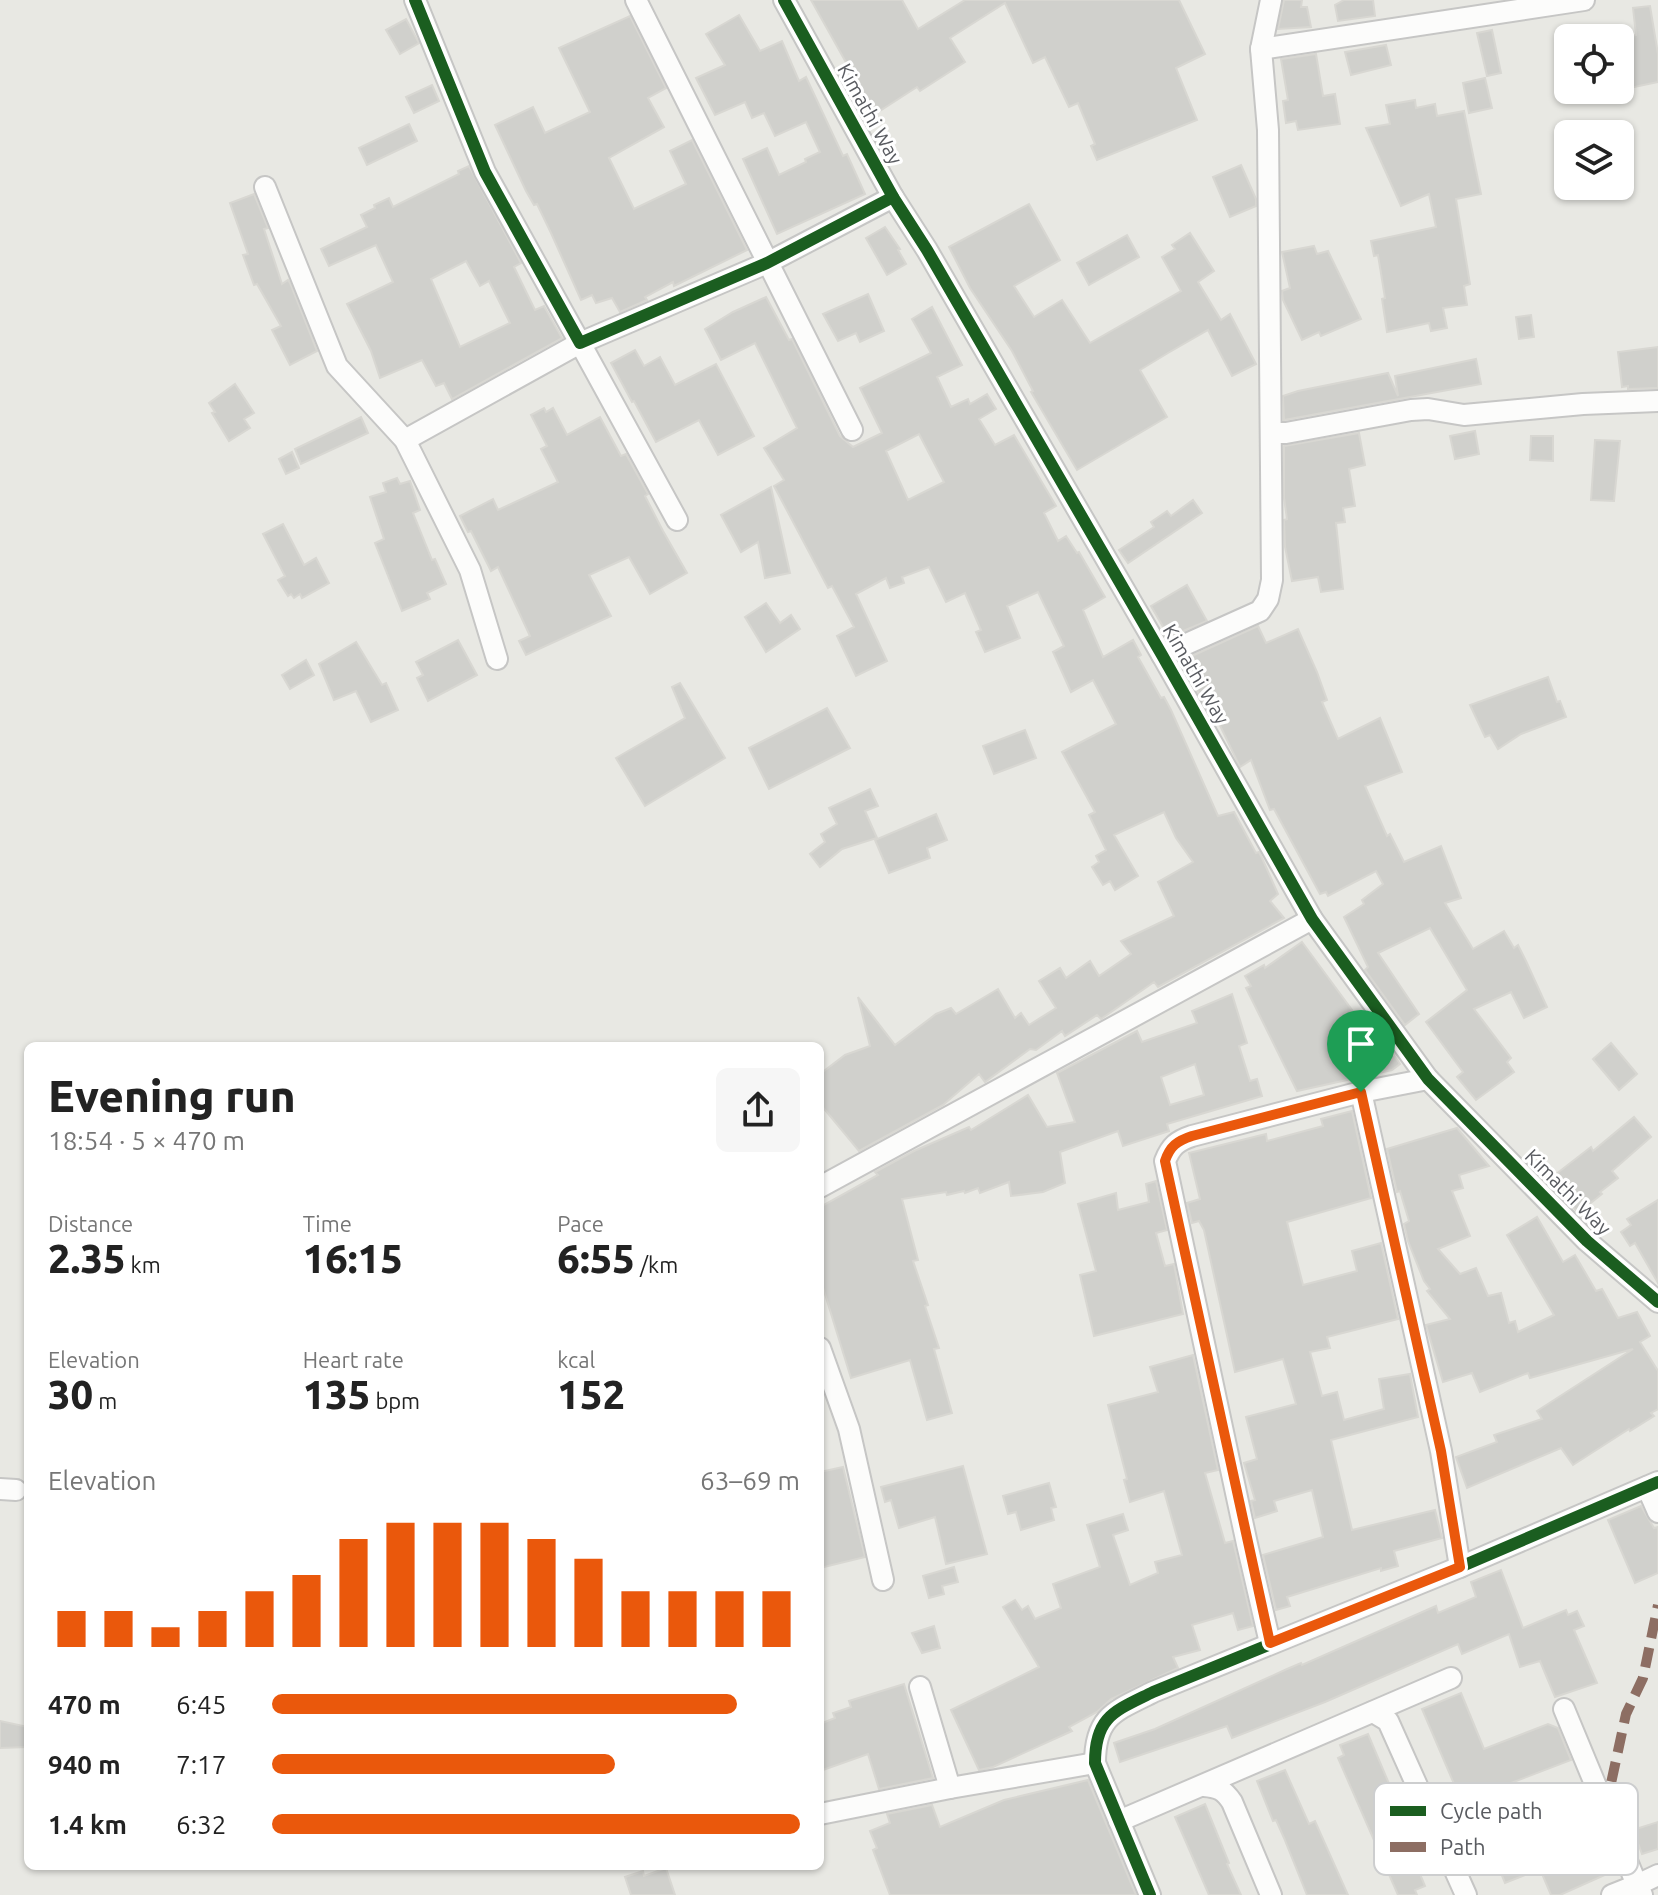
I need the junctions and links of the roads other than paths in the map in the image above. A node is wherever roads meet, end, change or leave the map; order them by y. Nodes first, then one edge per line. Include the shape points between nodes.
1 (415, 0) edge
2 (636, 0) edge
3 (784, 0) edge
4 (1271, 0) edge
5 (1584, 0) edge
6 (1261, 49) junction
7 (265, 187) dead end
8 (893, 197) junction
9 (767, 263) junction
10 (580, 343) junction
11 (1658, 401) edge
12 (852, 430) dead end
13 (1272, 433) junction
14 (405, 440) junction
15 (677, 520) dead end
16 (1162, 655) junction
17 (497, 659) dead end
18 (1312, 919) junction
19 (1428, 1079) junction
20 (1361, 1092) junction
21 (824, 1185) edge
22 (1658, 1302) edge
23 (824, 1359) edge
24 (1652, 1484) edge
25 (1658, 1512) edge
26 (1460, 1567) junction
27 (883, 1580) dead end
28 (1270, 1643) junction
29 (1451, 1678) dead end
30 (920, 1687) dead end
31 (1564, 1709) dead end
32 (1373, 1712) junction
33 (1095, 1763) junction
34 (1416, 1783) edge
35 (1595, 1783) edge
36 (1204, 1786) junction
37 (950, 1788) junction
38 (824, 1813) edge
39 (1119, 1821) junction
40 (1457, 1875) edge
41 (1658, 1875) edge
42 (1639, 1890) edge
43 (1150, 1895) edge
44 (1271, 1895) edge
45 (1466, 1895) edge
46 (1612, 1895) edge

1 - 10 street via 485,172
2 - 9 street
3 - 8 street, Kimathi Way
4 - 6 street
5 - 6 street
6 - 13 street via 1268,130
7 - 14 street via 337,366
8 - 9 street
8 - 16 street, Kimathi Way
9 - 10 street
9 - 12 street
10 - 14 street
10 - 15 street
11 - 13 street via 1464,415 1411,410
13 - 16 street via 1268,599 1249,618
14 - 17 street via 470,570
16 - 18 street, Kimathi Way
18 - 19 street, Kimathi Way
18 - 21 street
19 - 20 street
19 - 22 street, Kimathi Way via 1587,1241
20 - 26 street via 1441,1451
20 - 28 street via 1192,1136 1178,1141 1165,1161
23 - 27 street via 849,1429
24 - 25 street
24 - 26 street
26 - 28 street
28 - 33 street via 1118,1709 1099,1728
29 - 32 street
30 - 37 street
31 - 35 street
32 - 34 street via 1388,1721
32 - 36 street
33 - 37 street
33 - 39 street
36 - 39 street
36 - 44 street via 1217,1787 1232,1802
37 - 38 street
39 - 43 street
40 - 45 street
41 - 42 street
42 - 46 street

